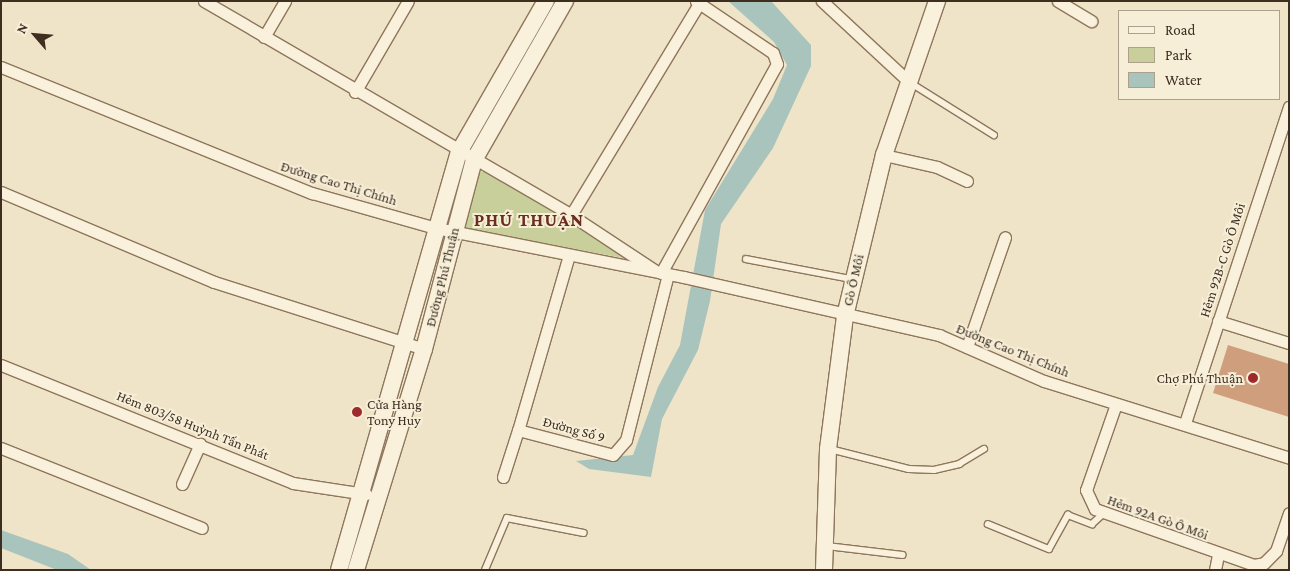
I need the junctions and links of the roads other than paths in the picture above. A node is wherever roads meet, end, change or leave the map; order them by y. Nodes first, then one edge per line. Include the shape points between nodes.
1 (204, 1) edge
2 (285, 1) edge
3 (408, 1) edge
4 (546, 1) edge
5 (565, 1) edge
6 (822, 1) edge
7 (937, 1) edge
8 (1058, 1) edge
9 (698, 2) edge
10 (1092, 21) dead end
11 (264, 37) junction
12 (1, 67) edge
13 (907, 80) junction
14 (355, 92) junction
15 (1289, 107) edge
16 (994, 134) dead end
17 (458, 152) junction
18 (884, 155) junction
19 (474, 160) junction
20 (967, 181) dead end
21 (1, 192) edge
22 (571, 215) junction
23 (436, 228) junction
24 (452, 231) junction
25 (1005, 237) dead end
26 (569, 255) junction
27 (746, 259) dead end
28 (662, 273) junction
29 (854, 279) junction
30 (845, 316) junction
31 (1218, 321) junction
32 (1289, 343) edge
33 (405, 344) junction
34 (424, 348) junction
35 (967, 348) junction
36 (1, 365) edge
37 (1116, 404) junction
38 (1185, 422) junction
39 (518, 430) junction
40 (200, 444) junction
41 (1, 448) edge
42 (828, 449) junction
43 (984, 449) dead end
44 (1289, 458) edge
45 (503, 477) dead end
46 (182, 484) dead end
47 (361, 494) junction
48 (378, 496) junction
49 (1289, 513) edge
50 (1103, 514) junction
51 (988, 524) dead end
52 (202, 528) dead end
53 (584, 532) dead end
54 (825, 546) junction
55 (1218, 554) junction
56 (902, 555) dead end
57 (339, 570) edge
58 (356, 570) edge
59 (485, 570) edge
60 (824, 570) edge
61 (1215, 570) edge

1 - 11 street
2 - 11 street
3 - 14 street
4 - 17 street, Đường Phú Thuận
5 - 19 street, Đường Phú Thuận
6 - 13 street
7 - 13 street, Gò Ô Môi
8 - 10 street
9 - 22 street
9 - 28 street, Đường Số 9 via 773,53 777,64
11 - 14 street
12 - 23 street, Đường Cao Thị Chính via 312,193
13 - 16 lane
13 - 18 street, Gò Ô Môi
14 - 17 street
15 - 31 street, Hẻm 92B-C Gò Ô Môi
17 - 19 street
17 - 23 street, Đường Phú Thuận
18 - 20 street via 928,164
18 - 29 street, Gò Ô Môi
19 - 22 street
19 - 24 street, Đường Phú Thuận
21 - 33 street via 214,282
22 - 28 street
23 - 24 street, Đường Cao Thị Chính
23 - 33 street, Đường Phú Thuận
24 - 26 street, Đường Cao Thị Chính
24 - 34 street, Đường Phú Thuận
25 - 35 street
26 - 28 street, Đường Cao Thị Chính
26 - 39 street
27 - 29 lane
28 - 30 street, Đường Cao Thị Chính
28 - 39 street, Đường Số 9 via 621,449 613,455
29 - 30 street, Gò Ô Môi
30 - 35 street, Đường Cao Thị Chính via 939,336
30 - 42 street, Gò Ô Môi
31 - 32 street
31 - 38 street, Hẻm 92B-C Gò Ô Môi
33 - 34 street
33 - 47 street, Đường Phú Thuận
34 - 48 street, Đường Phú Thuận
35 - 37 street, Đường Cao Thị Chính
36 - 40 street, Hẻm 803/58 Huỳnh Tấn Phát
37 - 38 street, Đường Cao Thị Chính
37 - 50 street, Hẻm 92A Gò Ô Môi via 1086,490 1095,509
38 - 44 street, Đường Cao Thị Chính
39 - 45 street
40 - 46 street
40 - 47 street, Hẻm 803/58 Huỳnh Tấn Phát via 293,483
41 - 52 street
42 - 43 lane via 909,468 934,470 959,464
42 - 54 street, Gò Ô Môi
47 - 48 street, Hẻm 803/58 Huỳnh Tấn Phát
47 - 57 street, Đường Phú Thuận
48 - 58 street, Đường Phú Thuận
49 - 55 street, Hẻm 92A Gò Ô Môi via 1276,552 1264,563 1254,566
50 - 51 lane via 1092,524 1068,515 1049,549
50 - 55 street, Hẻm 92A Gò Ô Môi
53 - 59 lane via 512,517 505,522
54 - 56 lane
54 - 60 street, Gò Ô Môi
55 - 61 street

